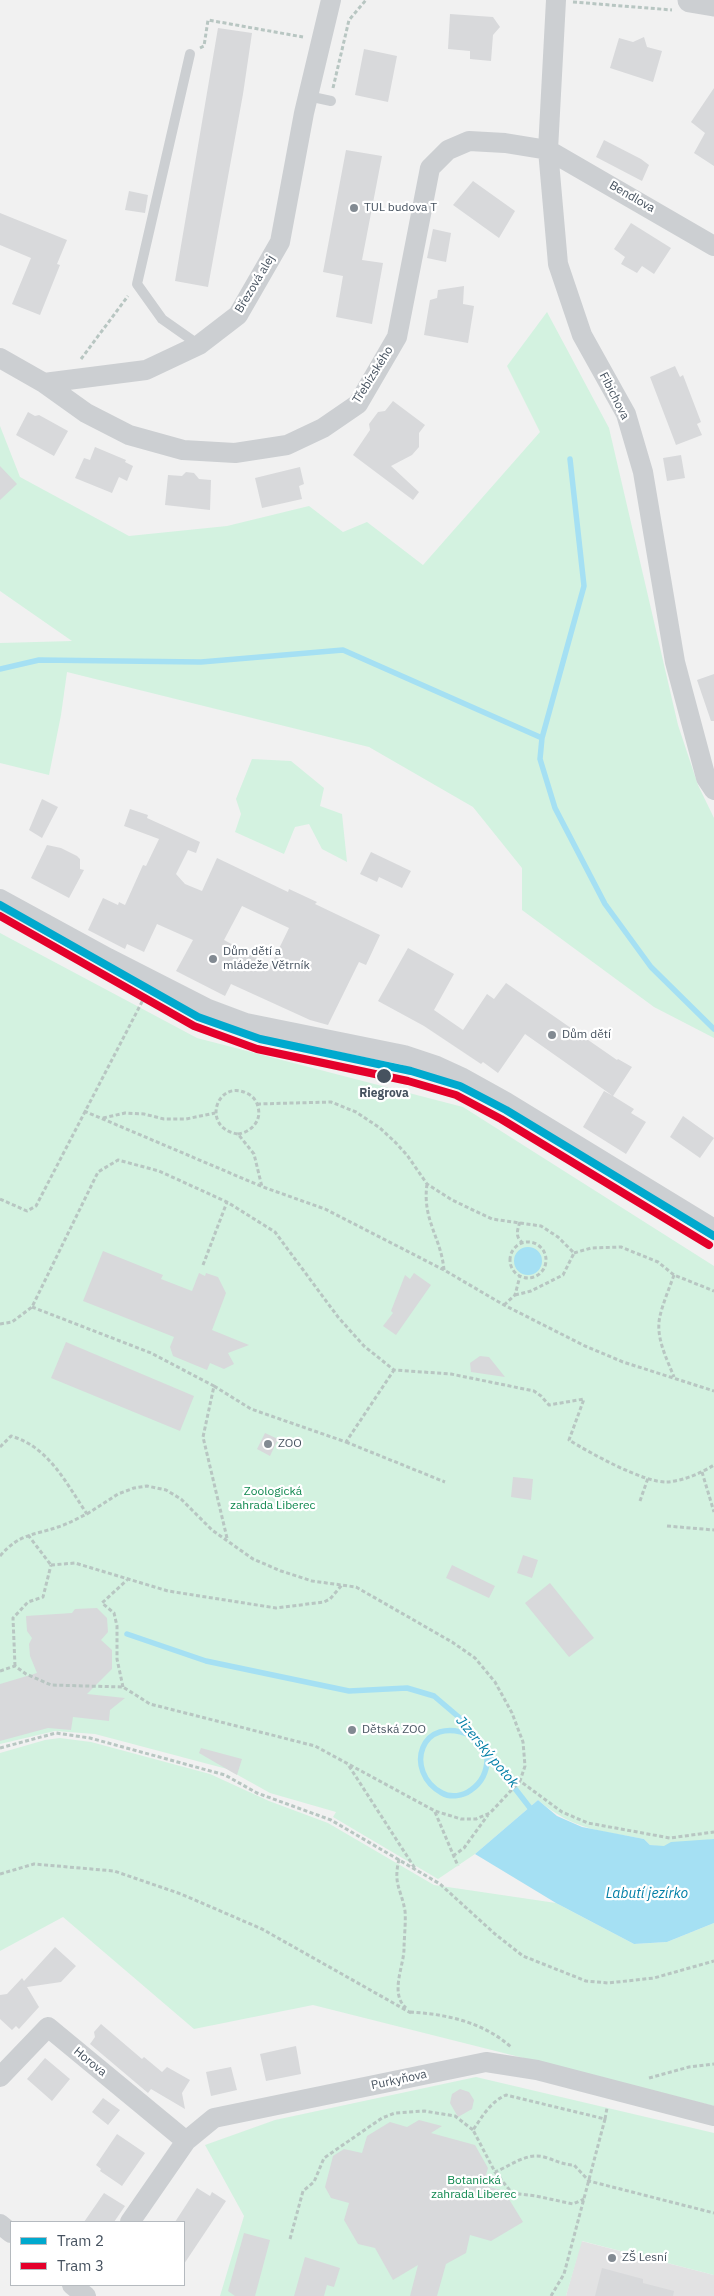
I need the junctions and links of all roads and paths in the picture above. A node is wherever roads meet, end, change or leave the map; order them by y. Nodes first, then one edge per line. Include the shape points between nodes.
1 (331, 0) edge
2 (366, 0) edge
3 (556, 0) edge
4 (714, 4) edge
5 (685, 6) edge
6 (321, 40) junction
7 (190, 54) joint
8 (308, 96) junction
9 (330, 101) joint
10 (548, 150) junction
11 (714, 246) edge
12 (137, 284) junction
13 (199, 345) junction
14 (0, 358) edge
15 (66, 380) junction
16 (44, 383) junction
17 (714, 790) edge
18 (0, 898) edge
19 (153, 981) junction
20 (258, 1104) junction
21 (84, 1111) junction
22 (215, 1113) junction
23 (101, 1118) junction
24 (238, 1134) junction
25 (427, 1184) junction
26 (262, 1187) junction
27 (0, 1200) edge
28 (227, 1202) junction
29 (520, 1222) junction
30 (714, 1229) edge
31 (524, 1243) junction
32 (574, 1253) junction
33 (204, 1265) dead end
34 (444, 1270) junction
35 (674, 1275) junction
36 (520, 1276) junction
37 (714, 1291) edge
38 (515, 1295) junction
39 (504, 1305) junction
40 (32, 1307) junction
41 (0, 1324) edge
42 (394, 1370) junction
43 (674, 1378) junction
44 (214, 1386) junction
45 (714, 1391) edge
46 (346, 1442) junction
47 (0, 1447) edge
48 (714, 1465) edge
49 (702, 1472) junction
50 (648, 1478) junction
51 (445, 1482) dead end
52 (640, 1501) dead end
53 (714, 1512) edge
54 (87, 1514) junction
55 (667, 1526) dead end
56 (714, 1530) edge
57 (28, 1534) junction
58 (227, 1539) junction
59 (0, 1556) edge
60 (51, 1565) junction
61 (127, 1580) junction
62 (342, 1585) junction
63 (15, 1666) junction
64 (0, 1671) edge
65 (123, 1688) junction
66 (0, 1748) edge
67 (348, 1764) junction
68 (519, 1782) junction
69 (435, 1811) junction
70 (490, 1814) junction
71 (714, 1832) edge
72 (453, 1856) junction
73 (399, 1859) junction
74 (458, 1866) dead end
75 (417, 1870) junction
76 (0, 1874) edge
77 (714, 1961) edge
78 (410, 2013) junction
79 (714, 2064) edge
80 (537, 2070) junction
81 (0, 2077) edge
82 (645, 2079) dead end
83 (714, 2116) edge
84 (473, 2130) junction
85 (186, 2141) junction
86 (496, 2172) junction
87 (589, 2181) junction
88 (585, 2198) junction
89 (714, 2214) edge
90 (131, 2221) edge
91 (0, 2224) edge
92 (10, 2233) edge
93 (290, 2239) dead end
94 (551, 2296) edge

1 - 6 street, Březová alej
2 - 9 path via 349,20
3 - 5 path via 662,8
3 - 10 street, Fibichova
4 - 5 street
6 - 7 path via 208,20 204,46
6 - 8 street, Březová alej
7 - 12 lane
8 - 9 lane
8 - 13 street, Březová alej via 280,242 238,315
10 - 11 street, Bendlova
10 - 16 street, Třebízského via 469,141 440,156 430,168 426,182 397,337 358,404 323,428 287,445 235,453 183,450 129,435 86,413
10 - 17 street, Fibichova via 558,264 582,335 626,414 643,472 676,662 706,778
12 - 13 lane via 162,319
12 - 15 path
13 - 15 street, Březová alej via 146,370
14 - 16 street
15 - 16 street, Březová alej
18 - 19 street
19 - 21 path
19 - 30 street via 206,1008 246,1023 404,1055 437,1066 506,1102
20 - 22 path via 249,1094 236,1090 219,1100
20 - 24 path via 259,1116 254,1127
20 - 25 path via 331,1102 356,1112 395,1142
21 - 23 path
21 - 27 path via 36,1206 26,1211
22 - 23 path via 164,1120 134,1113
22 - 24 path via 222,1128
23 - 26 path
24 - 26 path via 254,1154
25 - 29 path via 492,1219
25 - 34 path via 424,1199 427,1215 442,1254
26 - 34 path via 325,1209
28 - 33 path
28 - 40 path via 159,1171 118,1160 98,1172
28 - 42 path via 275,1232 338,1318 364,1346
29 - 31 path via 516,1232
29 - 32 path via 541,1226
31 - 36 path via 514,1250 511,1260 512,1268
31 - 36 path via 539,1247 546,1262 537,1276
32 - 35 path via 591,1248 621,1247 658,1262
32 - 38 path via 563,1275
34 - 39 path
35 - 37 path
35 - 43 path via 659,1318 660,1336
36 - 38 path
38 - 39 path
39 - 43 path via 585,1346
40 - 41 path via 12,1322
40 - 44 path via 151,1353
42 - 46 path
42 - 50 path via 451,1374 534,1391 549,1405 584,1399 569,1440
43 - 45 path
44 - 46 path via 250,1409
44 - 58 path via 202,1437
46 - 51 path
47 - 54 path via 10,1436 37,1447
48 - 49 path
49 - 50 path via 667,1482
49 - 53 path
50 - 52 path
54 - 57 path via 58,1527
54 - 58 path via 118,1494 147,1486 166,1490 181,1499 199,1519
55 - 56 path
57 - 59 path via 11,1544
57 - 60 path
58 - 62 path via 253,1558 281,1571 312,1581
60 - 61 path via 75,1563
60 - 63 path via 43,1598 28,1602 13,1618
61 - 62 path via 168,1591 276,1608 324,1602
61 - 65 path via 102,1603 114,1613 117,1659
62 - 68 path via 356,1586 475,1658 495,1682 523,1742 525,1766
63 - 64 path
63 - 65 path via 51,1685
65 - 67 path via 150,1704 315,1746
66 - 73 path via 56,1733 90,1738 225,1775 257,1793 332,1820
67 - 69 path
67 - 75 path
68 - 70 path
68 - 71 path via 562,1812 588,1822 670,1838
69 - 70 path via 461,1819 476,1819
69 - 72 path
70 - 72 path via 464,1848
72 - 74 path
73 - 75 path
73 - 78 path via 395,1875 405,1912 404,1952 397,1993 401,2004
75 - 77 path via 440,1884 523,1956 586,1981 608,1983 654,1978
76 - 78 path via 34,1864 114,1871 181,1894 262,1929
78 - 80 path via 447,2015 470,2023 503,2040
79 - 82 path
80 - 83 street, Purkyňova
80 - 85 street, Purkyňova via 486,2062 214,2118
81 - 85 street, Horova via 48,2027
84 - 86 path
84 - 87 path via 489,2107 506,2095 605,2119
84 - 93 path via 455,2116 424,2111 395,2113 382,2118 324,2158 314,2182 303,2191
85 - 90 street, Purkyňova
86 - 87 path via 537,2155 564,2165 574,2165
86 - 88 path via 512,2193 573,2204
87 - 88 path
87 - 89 path
88 - 94 path via 564,2274
91 - 92 street

